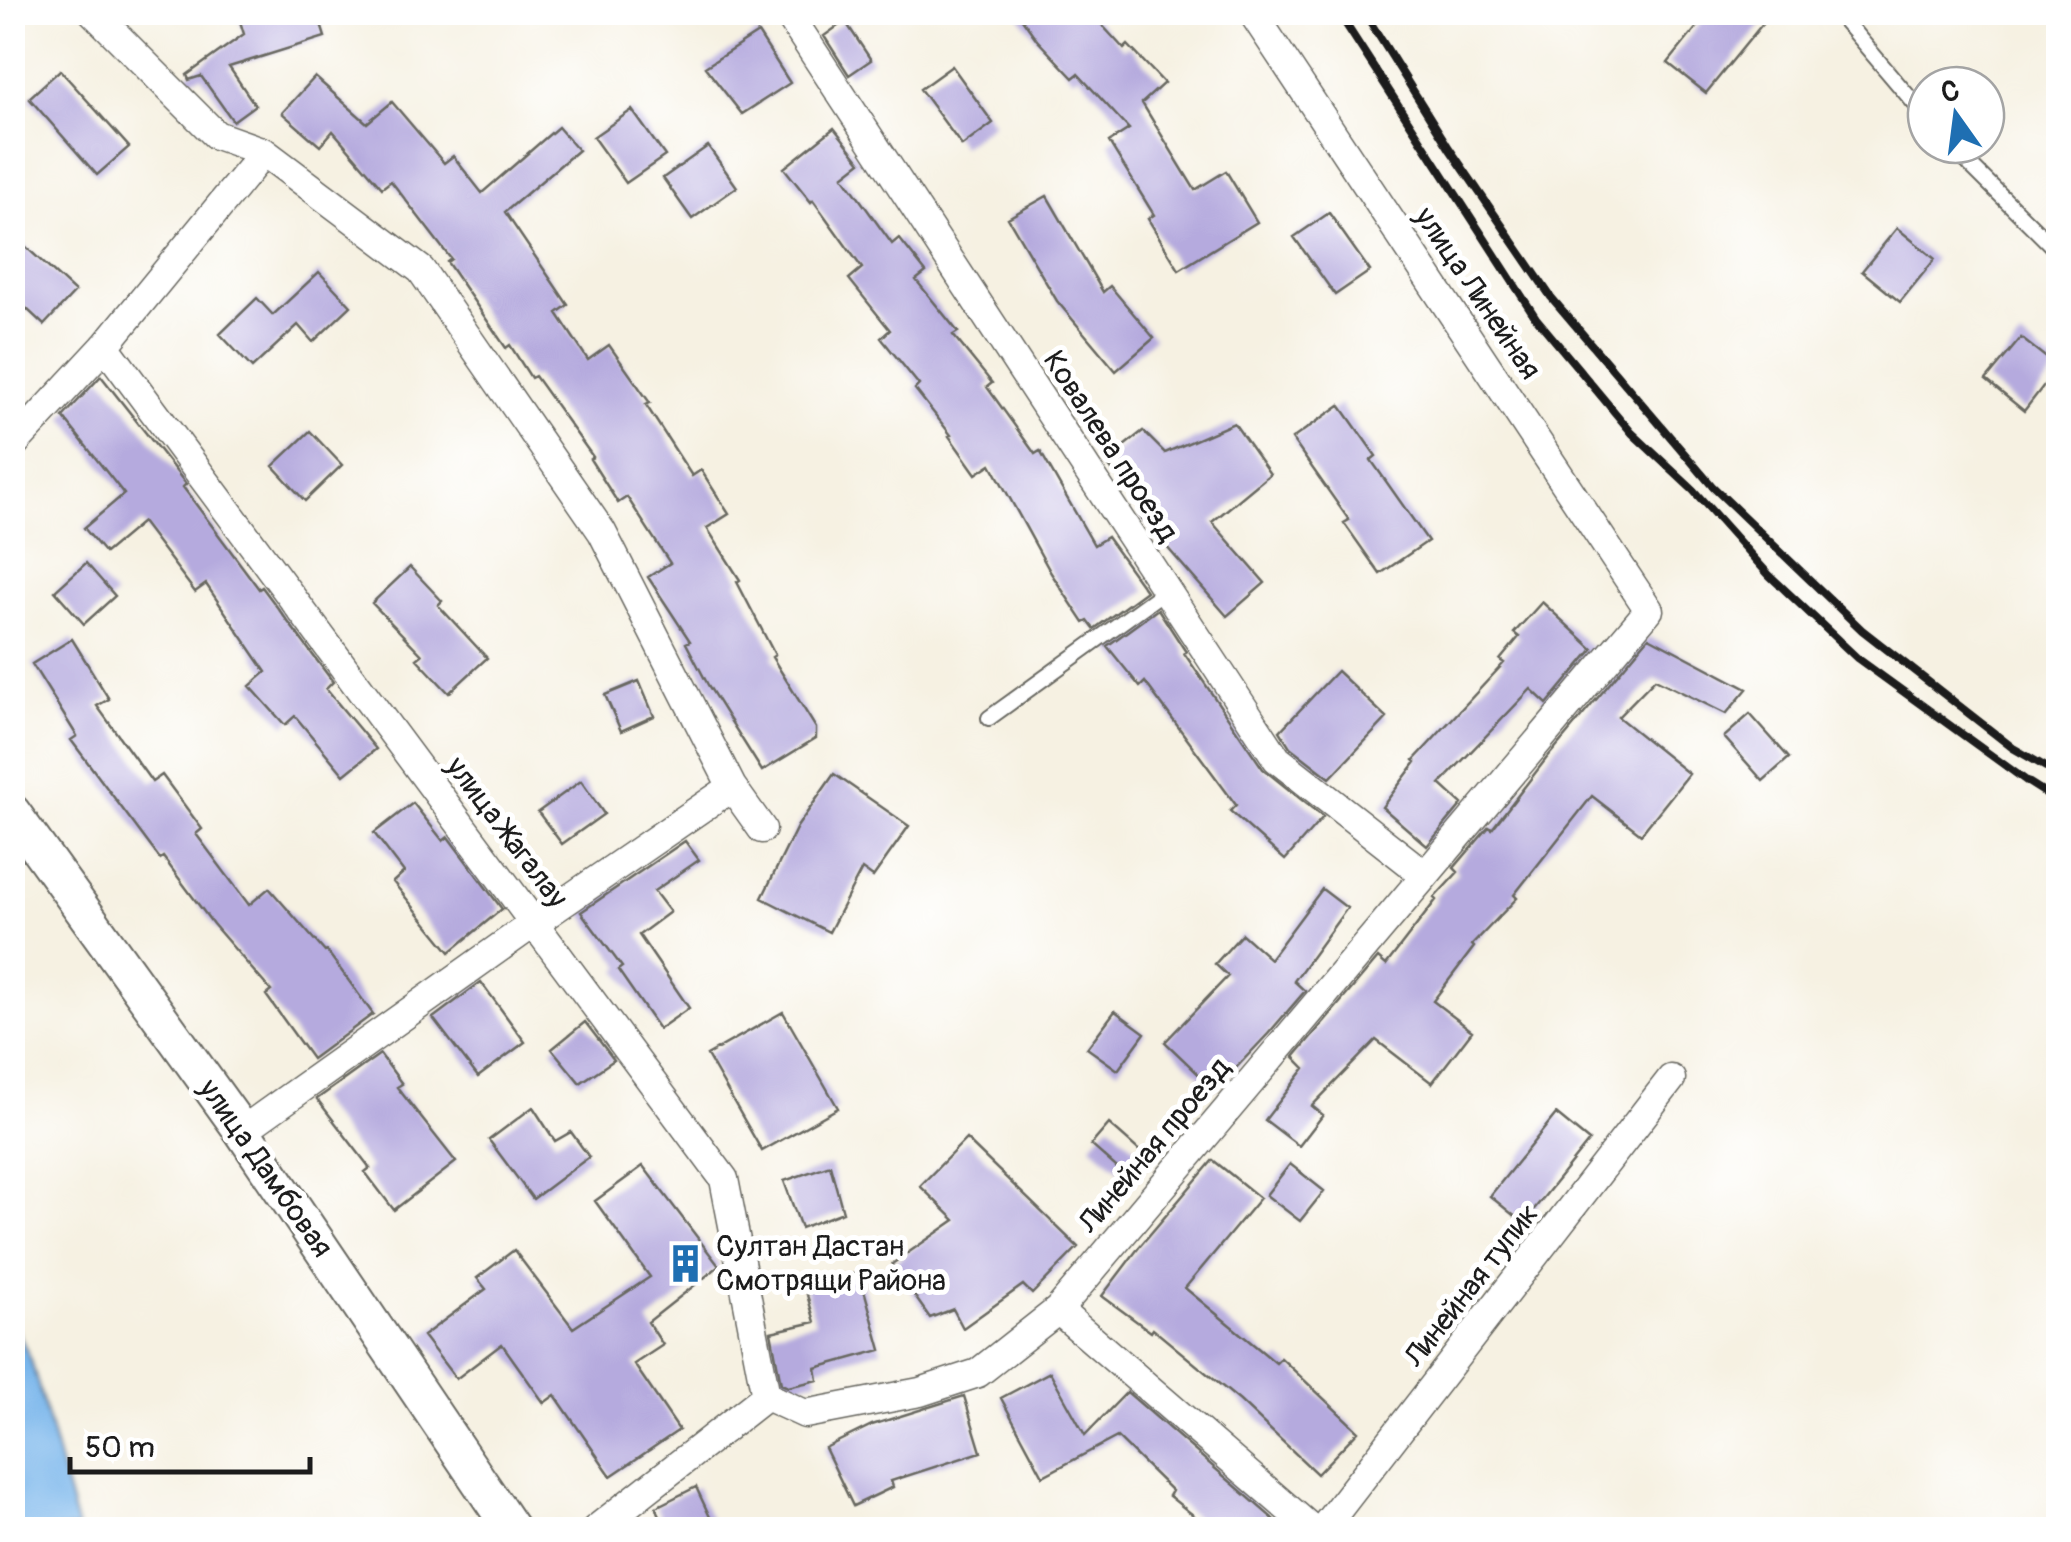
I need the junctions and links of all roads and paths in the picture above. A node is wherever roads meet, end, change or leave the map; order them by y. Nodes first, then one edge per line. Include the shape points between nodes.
1 (93, 12) edge
2 (787, 12) edge
3 (1252, 12) edge
4 (1837, 12) edge
5 (1906, 93) edge
6 (264, 152) junction
7 (1970, 165) edge
8 (2058, 252) edge
9 (105, 346) junction
10 (12, 446) edge
11 (1166, 590) junction
12 (1649, 610) joint
13 (989, 718) dead end
14 (732, 787) junction
15 (12, 812) edge
16 (762, 829) dead end
17 (1426, 874) junction
18 (534, 924) junction
19 (1671, 1079) dead end
20 (242, 1131) junction
21 (1058, 1310) junction
22 (766, 1396) junction
23 (512, 1530) edge
24 (595, 1530) edge
25 (1313, 1530) edge
26 (1322, 1530) edge

1 - 6 street via 216,135
2 - 11 street, Ковалева проезд
3 - 12 street, улица Линейная
4 - 5 lane
6 - 9 street
6 - 14 street via 421,270 602,532
7 - 8 lane
9 - 10 street
9 - 18 street, улица Жагалау
11 - 13 lane
11 - 17 street, Ковалева проезд via 1277,759
12 - 17 street, Линейная проезд
14 - 16 street
14 - 18 street
15 - 20 street, улица Дамбовая
17 - 21 street, Линейная проезд
18 - 20 street
18 - 22 street, улица Жагалау via 724,1179
19 - 26 street, Линейная тупик
20 - 23 street, улица Дамбовая
21 - 22 street, Линейная проезд via 978,1373 920,1392 806,1414
21 - 25 street
22 - 24 street

